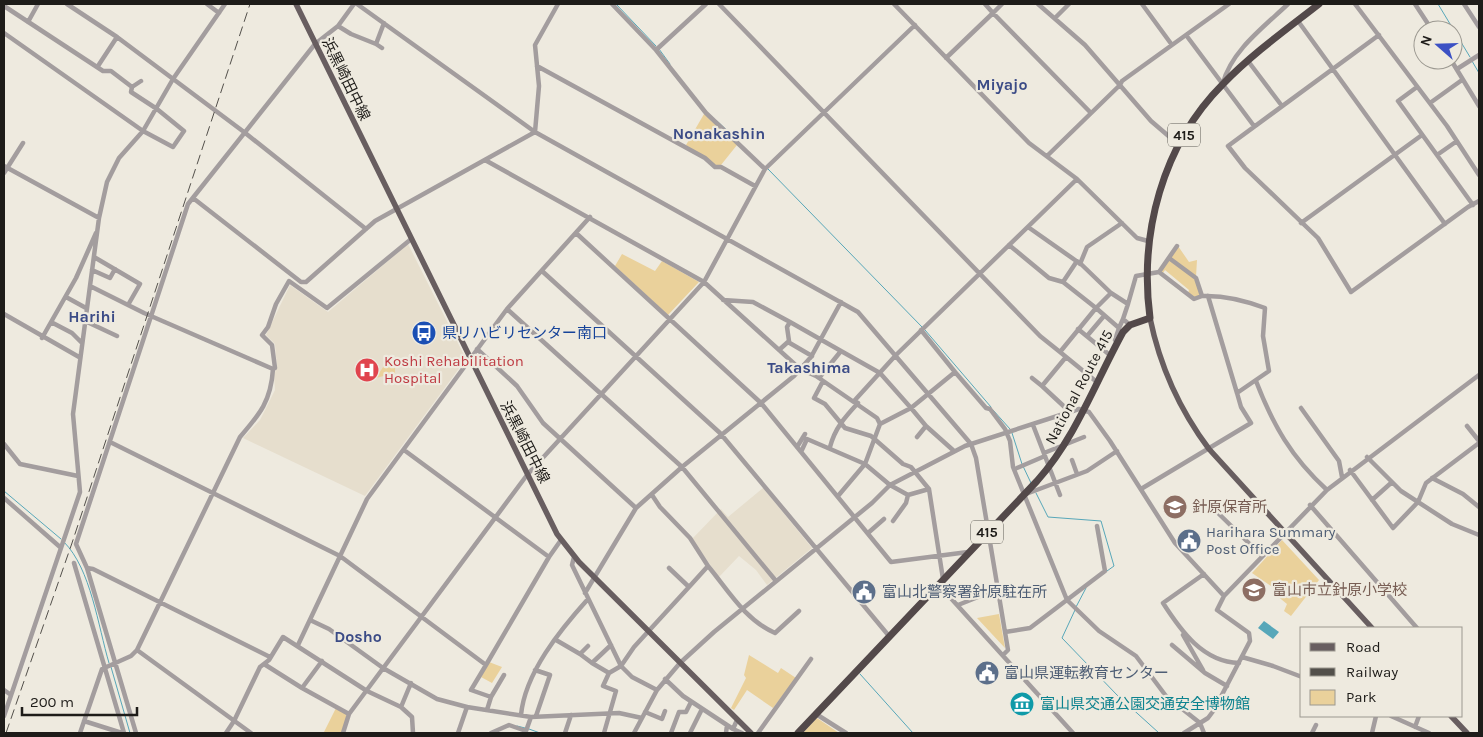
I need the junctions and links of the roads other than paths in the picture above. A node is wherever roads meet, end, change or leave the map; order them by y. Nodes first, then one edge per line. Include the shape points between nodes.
1 (38, 4) edge
2 (67, 4) edge
3 (207, 4) edge
4 (225, 4) edge
5 (296, 4) edge
6 (356, 4) edge
7 (558, 4) edge
8 (612, 4) edge
9 (706, 4) edge
10 (720, 4) edge
11 (894, 4) edge
12 (984, 4) edge
13 (1002, 4) edge
14 (1038, 4) edge
15 (1069, 4) edge
16 (1142, 4) edge
17 (1229, 4) edge
18 (1286, 4) edge
19 (1319, 4) edge
20 (1355, 4) edge
21 (1415, 4) edge
22 (1464, 4) edge
23 (4, 6) edge
24 (10, 6) edge
25 (219, 13) junction
26 (993, 13) junction
27 (1055, 18) junction
28 (1425, 20) edge
29 (1298, 21) junction
30 (28, 22) junction
31 (384, 23) junction
32 (915, 25) junction
33 (338, 26) junction
34 (1479, 27) edge
35 (4, 33) edge
36 (1186, 35) junction
37 (1379, 35) junction
38 (117, 37) junction
39 (315, 44) junction
40 (376, 44) junction
41 (1172, 45) junction
42 (382, 48) dead end
43 (656, 50) junction
44 (1477, 56) edge
45 (946, 58) junction
46 (1248, 61) junction
47 (1463, 65) edge
48 (98, 66) junction
49 (537, 66) junction
50 (1333, 70) junction
51 (1457, 70) edge
52 (173, 79) junction
53 (1462, 80) junction
54 (141, 81) dead end
55 (1223, 83) junction
56 (1120, 85) junction
57 (132, 87) junction
58 (1416, 87) junction
59 (1430, 103) junction
60 (1282, 106) junction
61 (1479, 106) edge
62 (157, 109) junction
63 (824, 112) junction
64 (1091, 113) junction
65 (1254, 126) junction
66 (143, 131) junction
67 (244, 132) junction
68 (535, 132) junction
69 (1422, 135) junction
70 (1457, 141) junction
71 (23, 143) dead end
72 (1179, 144) junction
73 (1393, 154) junction
74 (1047, 156) junction
75 (1437, 156) junction
76 (486, 160) junction
77 (5, 167) edge
78 (765, 170) junction
79 (4, 173) edge
80 (1479, 175) edge
81 (1078, 179) junction
82 (755, 186) junction
83 (194, 198) junction
84 (1479, 201) edge
85 (1473, 206) junction
86 (396, 210) junction
87 (99, 218) junction
88 (590, 218) junction
89 (1122, 223) junction
90 (1301, 223) junction
91 (1445, 224) junction
92 (1028, 226) junction
93 (366, 229) junction
94 (98, 230) junction
95 (576, 233) junction
96 (726, 239) junction
97 (410, 240) junction
98 (1148, 241) junction
99 (1009, 245) junction
100 (1177, 246) dead end
101 (94, 257) junction
102 (1169, 258) junction
103 (1078, 263) junction
104 (92, 270) junction
105 (115, 270) junction
106 (542, 271) junction
107 (1159, 272) junction
108 (981, 274) junction
109 (1146, 274) junction
110 (704, 282) junction
111 (1063, 282) junction
112 (90, 286) junction
113 (1111, 293) junction
114 (66, 296) junction
115 (1202, 296) junction
116 (1208, 296) junction
117 (722, 300) junction
118 (841, 302) junction
119 (1128, 304) junction
120 (128, 305) junction
121 (86, 308) junction
122 (1096, 308) junction
123 (507, 309) junction
124 (4, 314) edge
125 (151, 316) junction
126 (1104, 316) junction
127 (669, 318) junction
128 (1150, 318) junction
129 (1123, 319) junction
130 (85, 321) junction
131 (51, 322) junction
132 (790, 322) junction
133 (1130, 325) junction
134 (1119, 328) junction
135 (921, 330) junction
136 (1078, 330) junction
137 (117, 336) dead end
138 (1087, 336) junction
139 (42, 338) junction
140 (821, 340) junction
141 (788, 342) junction
142 (1118, 342) junction
143 (82, 343) junction
144 (477, 349) junction
145 (779, 350) junction
146 (841, 351) junction
147 (1060, 352) junction
148 (896, 355) junction
149 (635, 356) junction
150 (812, 356) junction
151 (1111, 356) junction
152 (79, 357) junction
153 (1066, 357) junction
154 (470, 360) junction
155 (272, 369) junction
156 (800, 369) junction
157 (956, 372) junction
158 (880, 373) junction
159 (1479, 375) edge
160 (1032, 378) dead end
161 (821, 380) junction
162 (1256, 381) junction
163 (1098, 383) junction
164 (1042, 386) junction
165 (601, 393) junction
166 (1237, 393) junction
167 (929, 395) junction
168 (856, 402) junction
169 (761, 403) junction
170 (911, 408) junction
171 (1301, 408) dead end
172 (1084, 410) junction
173 (1070, 412) junction
174 (840, 422) junction
175 (880, 424) junction
176 (1033, 425) junction
177 (926, 426) junction
178 (1467, 426) dead end
179 (805, 434) dead end
180 (1006, 434) junction
181 (722, 435) junction
182 (1084, 436) dead end
183 (916, 437) dead end
184 (560, 438) junction
185 (874, 440) junction
186 (110, 442) junction
187 (1479, 442) edge
188 (4, 444) edge
189 (971, 444) junction
190 (1066, 445) junction
191 (830, 447) junction
192 (1209, 448) junction
193 (404, 450) junction
194 (799, 450) junction
195 (954, 451) junction
196 (1117, 451) junction
197 (1044, 454) junction
198 (1367, 457) junction
199 (1072, 460) dead end
200 (865, 464) junction
201 (682, 466) junction
202 (1050, 467) junction
203 (1017, 468) dead end
204 (1350, 470) junction
205 (915, 471) junction
206 (1077, 474) junction
207 (527, 475) junction
208 (78, 476) junction
209 (1342, 477) junction
210 (1432, 478) junction
211 (1055, 482) junction
212 (1391, 482) junction
213 (890, 485) junction
214 (929, 489) junction
215 (1141, 489) junction
216 (1327, 490) junction
217 (214, 493) junction
218 (1024, 494) junction
219 (652, 495) junction
220 (908, 495) junction
221 (1060, 495) dead end
222 (838, 496) junction
223 (4, 498) edge
224 (1372, 500) junction
225 (1418, 502) junction
226 (1310, 505) junction
227 (1479, 507) edge
228 (636, 508) junction
229 (1218, 513) dead end
230 (855, 517) junction
231 (495, 518) junction
232 (884, 519) dead end
233 (894, 521) dead end
234 (1097, 526) dead end
235 (988, 531) junction
236 (1285, 532) junction
237 (868, 533) junction
238 (1479, 535) edge
239 (561, 540) junction
240 (60, 547) junction
241 (816, 548) junction
242 (968, 552) junction
243 (939, 554) junction
244 (340, 556) junction
245 (1262, 556) junction
246 (549, 557) junction
247 (574, 557) junction
248 (74, 563) dead end
249 (708, 566) junction
250 (87, 568) junction
251 (669, 568) dead end
252 (1204, 574) junction
253 (596, 578) junction
254 (776, 580) junction
255 (941, 581) junction
256 (689, 587) junction
257 (993, 591) dead end
258 (585, 593) junction
259 (1224, 596) junction
260 (588, 599) junction
261 (1067, 600) junction
262 (160, 602) junction
263 (958, 605) junction
264 (743, 608) junction
265 (799, 611) dead end
266 (421, 617) junction
267 (310, 620) junction
268 (1371, 627) edge
269 (1416, 627) edge
270 (1182, 630) junction
271 (649, 631) junction
272 (1005, 632) junction
273 (889, 636) junction
274 (556, 640) junction
275 (298, 645) junction
276 (611, 645) junction
277 (1172, 645) dead end
278 (588, 646) dead end
279 (137, 650) junction
280 (580, 654) junction
281 (1004, 656) junction
282 (270, 657) junction
283 (1242, 657) junction
284 (811, 659) dead end
285 (322, 661) junction
286 (115, 663) junction
287 (592, 663) junction
288 (680, 663) junction
289 (1239, 663) junction
290 (264, 664) junction
291 (486, 665) junction
292 (104, 666) junction
293 (621, 666) junction
294 (383, 668) junction
295 (535, 670) junction
296 (609, 673) junction
297 (1205, 673) junction
298 (504, 675) dead end
299 (1300, 676) edge
300 (665, 679) junction
301 (411, 683) junction
302 (1227, 686) junction
303 (302, 688) junction
304 (4, 690) edge
305 (657, 690) junction
306 (367, 691) junction
307 (11, 695) junction
308 (491, 697) junction
309 (692, 702) junction
310 (400, 707) junction
311 (467, 707) junction
312 (702, 709) junction
313 (487, 710) junction
314 (665, 711) dead end
315 (645, 712) junction
316 (349, 714) junction
317 (611, 714) junction
318 (816, 714) junction
319 (521, 715) junction
320 (571, 715) junction
321 (4, 716) edge
322 (533, 716) junction
323 (1376, 717) edge
324 (1393, 717) edge
325 (1419, 717) edge
326 (1452, 717) edge
327 (642, 718) junction
328 (737, 720) junction
329 (84, 721) junction
330 (234, 721) junction
331 (1200, 723) junction
332 (728, 725) junction
333 (1316, 725) dead end
334 (1415, 727) junction
335 (733, 728) junction
336 (527, 732) edge
337 (80, 733) edge
338 (123, 733) edge
339 (136, 733) edge
340 (226, 733) edge
341 (250, 733) edge
342 (343, 733) edge
343 (413, 733) edge
344 (458, 733) edge
345 (491, 733) edge
346 (565, 733) edge
347 (604, 733) edge
348 (634, 733) edge
349 (671, 733) edge
350 (690, 733) edge
351 (726, 733) edge
352 (742, 733) edge
353 (751, 733) edge
354 (758, 733) edge
355 (798, 733) edge
356 (846, 733) edge
357 (1073, 733) edge
358 (1184, 733) edge
359 (1204, 733) edge
360 (1312, 733) edge
361 (1372, 733) edge
362 (1429, 733) edge
363 (1467, 733) edge

1 - 30 street
2 - 38 street
3 - 25 street
4 - 25 street
5 - 39 main road, 浜黒崎田中線
6 - 31 street
6 - 33 street
7 - 49 street via 535,44
8 - 43 street
9 - 43 street
10 - 63 street
11 - 32 street
12 - 26 street
13 - 26 street
14 - 27 street
15 - 27 street
16 - 41 street
17 - 36 street
18 - 55 street via 1227,69
19 - 29 highway, 415
20 - 37 street
21 - 28 street
22 - 34 street
23 - 24 street
24 - 30 street
25 - 52 street
26 - 45 street
26 - 64 street
27 - 56 street via 1086,45
29 - 46 highway, 415
29 - 50 street
30 - 48 street
31 - 40 street
31 - 68 street
32 - 45 street
32 - 63 street
33 - 39 street
33 - 40 street
35 - 66 street
36 - 41 street
36 - 55 street
37 - 50 street
37 - 58 street
38 - 48 street
38 - 52 street
39 - 67 street
39 - 86 main road, 浜黒崎田中線
40 - 42 street
41 - 56 street
43 - 78 street via 706,113
44 - 47 street
45 - 74 street via 1030,143
46 - 55 highway, 415
46 - 60 street
48 - 57 street via 103,71 111,71
49 - 68 street via 539,86
49 - 82 street via 705,158 715,167 721,167
50 - 60 street
50 - 73 street
51 - 53 street
52 - 62 street
52 - 67 street
53 - 59 street
53 - 61 street
54 - 57 street
55 - 65 street
55 - 72 highway, 415
56 - 64 street
56 - 72 street via 1151,120
57 - 62 street via 131,92
58 - 59 street
58 - 69 street via 1398,101
59 - 70 street
60 - 65 street
62 - 66 street
62 - 66 street via 184,131 173,147
63 - 78 street
63 - 108 street
64 - 74 street
65 - 90 street via 1228,146 1245,168
66 - 87 street via 119,158 107,182
67 - 83 street
67 - 93 street
68 - 76 street
68 - 96 street
69 - 73 street
69 - 75 street
70 - 75 street
70 - 80 street
71 - 77 street
72 - 98 highway, 415 via 1157,198
73 - 90 street
73 - 91 street
74 - 81 street
75 - 85 street
76 - 86 street
76 - 88 street
77 - 79 street
77 - 87 street
78 - 82 street
81 - 89 street
81 - 92 street
82 - 96 street
83 - 93 street via 301,282 306,282
83 - 125 street via 188,204
84 - 85 street
85 - 91 street
86 - 93 street
86 - 97 main road, 浜黒崎田中線
87 - 94 street
88 - 95 street
88 - 110 street
89 - 98 street via 1137,238
89 - 103 street via 1087,247
90 - 91 street via 1318,238 1351,292
92 - 99 street
92 - 103 street
94 - 101 street
94 - 114 street
95 - 106 street
95 - 127 street
96 - 110 street
96 - 118 street
97 - 154 main road, 浜黒崎田中線
97 - 155 street via 327,308 289,281 262,335 272,345 275,368
98 - 109 highway, 415
99 - 108 street
99 - 111 street via 1049,278
100 - 102 street
101 - 104 street
101 - 105 street
102 - 107 street
102 - 115 street via 1196,278
103 - 111 street
103 - 113 street
104 - 105 street via 110,278
104 - 112 street
105 - 120 street via 140,284
106 - 123 street
106 - 149 street
107 - 109 street
107 - 115 street via 1194,299
108 - 135 street
108 - 147 street via 1040,336
109 - 119 street via 1136,276
109 - 128 highway, 415
110 - 117 street
110 - 127 street
111 - 122 street
112 - 120 street
112 - 121 street
113 - 119 street
113 - 122 street
114 - 121 street
114 - 131 street
115 - 116 street
116 - 162 street via 1238,298 1265,308 1263,336 1269,371
116 - 166 street
117 - 132 street via 753,302
117 - 145 street
118 - 140 street
118 - 148 street via 858,312
119 - 129 street
120 - 125 street
121 - 130 street
122 - 126 street
122 - 136 street
123 - 144 street
123 - 165 street
124 - 139 street
125 - 155 street
125 - 186 street
126 - 134 street
126 - 138 street
127 - 149 street
127 - 169 street
128 - 133 highway, National Route 415
128 - 192 main road via 1171,388
129 - 133 street
129 - 134 street
130 - 137 street
130 - 143 street
131 - 139 street
131 - 143 street via 72,333
132 - 140 street
132 - 141 street
133 - 142 highway, National Route 415 / 415
134 - 142 street via 1115,340
135 - 148 street
135 - 157 street
136 - 138 street
136 - 147 street
138 - 151 street
139 - 152 street
140 - 146 street
140 - 150 street
141 - 145 street
141 - 150 street
142 - 151 highway, National Route 415 / 415
143 - 152 street
144 - 154 street
144 - 184 street via 516,386 543,423
145 - 156 street
146 - 158 street
146 - 161 street
147 - 153 street
148 - 158 street
148 - 167 street
149 - 165 street
149 - 181 street
150 - 156 street
151 - 163 highway, National Route 415 / 415
152 - 208 street via 73,414
153 - 163 street
153 - 164 street
154 - 193 street
154 - 207 main road, 浜黒崎田中線
155 - 217 street via 272,389 257,418 240,437
156 - 161 street
156 - 169 street
157 - 167 street
157 - 180 street via 990,409
158 - 168 street
158 - 170 street
159 - 198 street
160 - 164 street
161 - 168 street
161 - 174 street via 814,398
162 - 166 street
162 - 216 street via 1274,426 1300,462
163 - 172 highway, National Route 415 / 415
164 - 173 street
165 - 184 street
165 - 201 street
166 - 192 street via 1251,423
167 - 170 street
167 - 189 street
168 - 174 street
168 - 175 street
169 - 181 street
169 - 194 street
170 - 175 street
170 - 177 street
171 - 209 street via 1339,461
172 - 173 street
172 - 190 highway, National Route 415 / 415
172 - 196 street via 1093,417
173 - 176 street
174 - 185 street via 845,428 871,436
174 - 191 street
175 - 185 street
176 - 180 street
176 - 197 street
177 - 183 street
177 - 195 street
178 - 187 street
179 - 194 street
180 - 189 street
180 - 218 street via 1012,450 1011,462
181 - 201 street
181 - 241 street
182 - 190 street
184 - 207 street
184 - 228 street
185 - 200 street
185 - 205 street
186 - 217 street
186 - 250 street via 76,544
187 - 210 street
188 - 208 street via 20,464
189 - 195 street
189 - 235 street
190 - 197 street
190 - 202 highway, National Route 415 / 415
191 - 194 street via 807,439
191 - 200 street
192 - 215 street
192 - 236 main road
193 - 231 street
193 - 244 street via 367,499
194 - 222 street
195 - 205 street
196 - 206 street
196 - 215 street
197 - 202 street
197 - 203 street
198 - 204 street
198 - 212 street
199 - 206 street
200 - 213 street
200 - 222 street
201 - 219 street
201 - 254 street
202 - 211 street
202 - 218 highway, National Route 415 / 415
204 - 209 street
204 - 224 street
205 - 213 street
205 - 214 street
206 - 211 street
207 - 231 street
207 - 239 main road, 浜黒崎田中線
208 - 240 street via 80,492
209 - 216 street
210 - 225 street via 1426,483
210 - 227 street via 1463,494
211 - 218 street
211 - 221 street
212 - 224 street
212 - 225 street
213 - 220 street
213 - 230 street
214 - 220 street
214 - 243 street
215 - 252 street via 1175,543
216 - 226 street
217 - 244 street
217 - 262 street
218 - 235 highway, National Route 415 / 415
218 - 261 street
219 - 228 street
219 - 249 street via 690,538
220 - 233 street
222 - 230 street
223 - 240 street
224 - 225 street via 1393,528
225 - 238 street via 1452,524
226 - 236 street
226 - 269 street
228 - 253 street
229 - 245 street
230 - 237 street
230 - 241 street
231 - 246 street
231 - 266 street
232 - 237 street
234 - 261 street via 1105,571
235 - 242 highway, National Route 415 / 415
235 - 272 street
236 - 245 street
236 - 268 main road
237 - 243 street via 891,562
239 - 246 street
239 - 247 main road, 浜黒崎田中線
240 - 307 street
241 - 254 street
241 - 273 street
242 - 243 street
242 - 255 highway, National Route 415 / 415
243 - 255 street
244 - 266 street
244 - 267 street
245 - 259 street
246 - 291 street
247 - 253 main road, 浜黒崎田中線
247 - 258 street via 572,565
248 - 292 street
249 - 256 street
249 - 264 street
250 - 262 street via 93,568
250 - 286 street
251 - 256 street
252 - 259 street
252 - 270 street via 1163,603
253 - 258 street
253 - 271 main road, 浜黒崎田中線
254 - 264 street
255 - 263 street
255 - 273 highway, National Route 415 / 415
256 - 271 street
257 - 263 street
258 - 260 street
259 - 283 street via 1217,610 1251,637
260 - 274 street
260 - 276 street
261 - 272 street via 1030,628
261 - 331 street via 1098,631 1136,656 1166,696
262 - 279 street
262 - 282 street
263 - 281 street
264 - 265 street via 760,626 775,633
264 - 288 street
266 - 291 street
266 - 294 street
267 - 275 street
267 - 294 street via 329,629
270 - 289 street via 1220,661
270 - 297 street
271 - 288 main road, 浜黒崎田中線
271 - 293 street
272 - 281 street via 1008,650
273 - 318 highway, National Route 415 / 415
274 - 280 street
274 - 295 street
275 - 282 street via 283,637
275 - 285 street
276 - 287 street
276 - 293 street
277 - 297 street
278 - 280 street
279 - 286 street
279 - 330 street
280 - 287 street
281 - 357 street
282 - 290 street
283 - 289 street
283 - 299 street
284 - 354 street
285 - 303 street
285 - 306 street
286 - 292 street
286 - 339 street
287 - 296 street
288 - 300 street
288 - 328 main road, 浜黒崎田中線
289 - 302 street
290 - 303 street
290 - 330 street
291 - 308 street via 471,690
292 - 329 street
292 - 338 street
293 - 296 street
293 - 305 street via 632,677
294 - 301 street
294 - 306 street
295 - 319 street
295 - 322 street via 550,674
296 - 317 street via 603,686 616,691
297 - 302 street
298 - 308 street
300 - 305 street
300 - 309 street
301 - 310 street
301 - 311 street via 437,699
302 - 331 street via 1214,710
303 - 316 street
304 - 307 street
305 - 315 street
306 - 310 street
306 - 316 street
307 - 321 street
308 - 313 street
309 - 312 street
309 - 349 street via 686,712 679,712
310 - 343 street via 412,717
311 - 313 street
311 - 344 street
312 - 332 street
312 - 350 street
313 - 319 street
314 - 315 street via 662,719
315 - 327 street
316 - 342 street
317 - 320 street
317 - 327 street
317 - 347 street
318 - 355 highway, National Route 415 / 415
318 - 356 street
319 - 322 street
320 - 322 street
320 - 346 street
322 - 336 street
323 - 361 street
324 - 334 street
325 - 334 street
326 - 363 main road
327 - 348 street
328 - 335 street
328 - 353 main road, 浜黒崎田中線
329 - 337 street
329 - 338 street
330 - 340 street
330 - 341 street
331 - 358 street
331 - 359 street
332 - 335 street
332 - 351 street
333 - 360 street
334 - 362 street
335 - 352 street
336 - 345 street via 509,725

